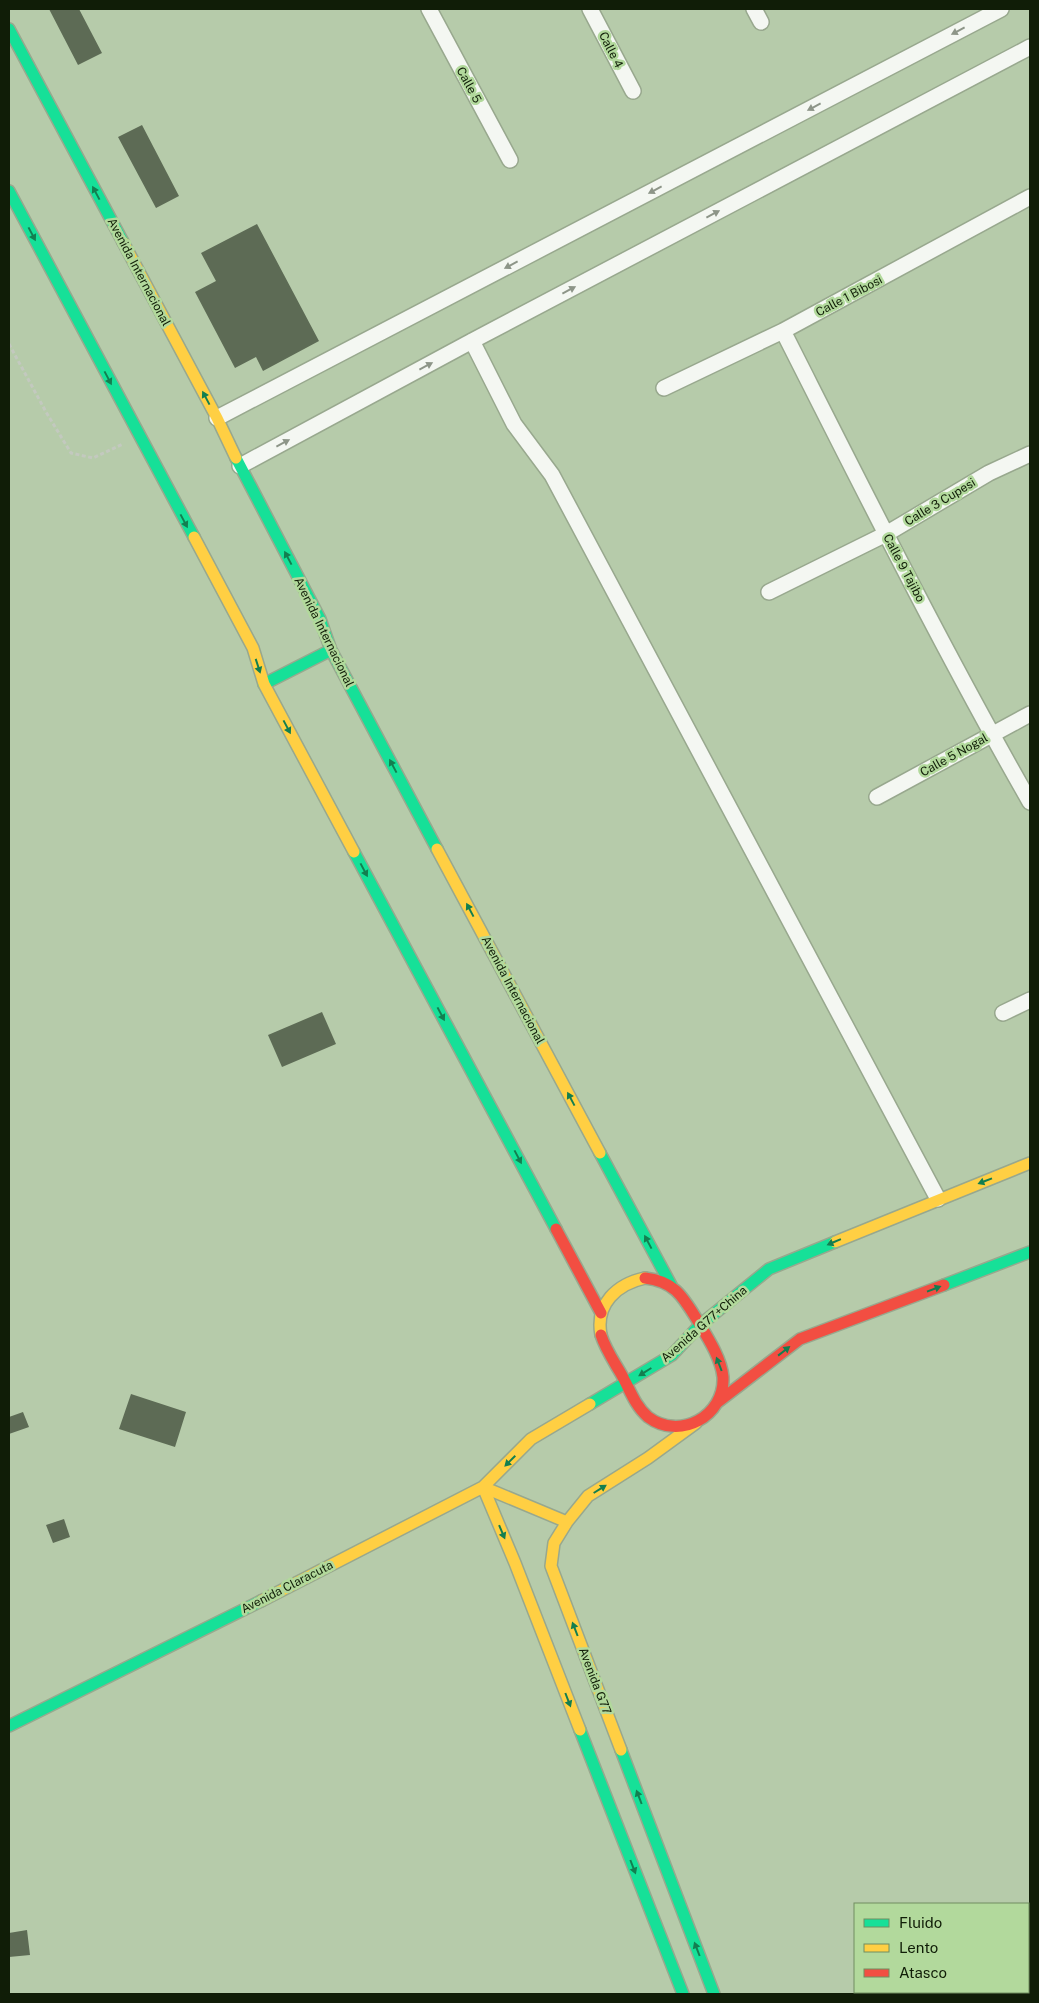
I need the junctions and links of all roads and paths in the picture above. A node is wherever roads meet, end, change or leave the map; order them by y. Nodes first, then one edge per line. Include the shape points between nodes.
1 (429, 9) edge
2 (590, 9) edge
3 (1001, 9) edge
4 (9, 29) edge
5 (1030, 47) edge
6 (633, 91) dead end
7 (510, 160) dead end
8 (9, 191) edge
9 (1030, 197) edge
10 (783, 331) junction
11 (472, 342) junction
12 (9, 344) edge
13 (664, 388) dead end
14 (217, 418) junction
15 (139, 436) junction
16 (1030, 454) edge
17 (240, 466) junction
18 (886, 534) junction
19 (770, 592) dead end
20 (330, 650) junction
21 (264, 684) junction
22 (1030, 714) edge
23 (991, 734) junction
24 (877, 797) dead end
25 (1030, 802) edge
26 (1030, 1000) edge
27 (1003, 1013) dead end
28 (1030, 1164) edge
29 (938, 1199) junction
30 (1030, 1252) edge
31 (671, 1285) junction
32 (601, 1313) junction
33 (699, 1326) junction
34 (626, 1384) junction
35 (718, 1402) junction
36 (696, 1423) junction
37 (484, 1487) junction
38 (567, 1522) junction
39 (9, 1726) edge
40 (682, 1994) edge
41 (714, 1994) edge

1 - 7 street, Calle 5
2 - 6 street, Calle 4
3 -> 14 street
14 -> 4 main road, Avenida Internacional
11 -> 5 street
8 -> 15 main road
9 - 10 street, Calle 1 Bibosi
10 - 13 street, Calle 1 Bibosi
10 - 18 street, Calle 9 Tajibo
17 -> 11 street
11 - 29 street via 514,424 552,475
12 - 15 path via 71,453 92,458
14 - 17 main road, Avenida Internacional
15 -> 21 main road via 252,648
16 - 18 street, Calle 3 Cupesi via 989,473
20 -> 17 main road, Avenida Internacional via 320,619
18 - 19 street, Calle 3 Cupesi
18 - 23 street, Calle 9 Tajibo
20 - 21 main road
31 -> 20 main road, Avenida Internacional
21 -> 32 main road
22 - 23 street, Calle 5 Nogal
23 - 24 street, Calle 5 Nogal
23 - 25 street, Calle 9 Tajibo
26 - 27 street
28 -> 29 main road, Avenida G77+China
29 -> 33 main road, Avenida G77+China via 769,1269
35 -> 30 main road via 800,1339
31 - 32 main road via 652,1278 632,1280 607,1298
31 - 33 main road via 682,1294
32 - 34 main road via 600,1328 605,1344
33 -> 34 main road, Avenida G77+China via 672,1355
35 -> 33 main road via 723,1387 722,1372
34 - 36 main road via 640,1408 651,1419 665,1426 681,1427
34 -> 37 main road, Avenida G77+China via 530,1439
35 - 36 main road, Avenida G77 via 709,1415
38 -> 36 main road, Avenida G77 via 588,1496
37 - 38 main road
37 - 39 main road, Avenida Claracuta
37 -> 40 main road
41 -> 38 main road, Avenida G77 via 551,1566 554,1543

